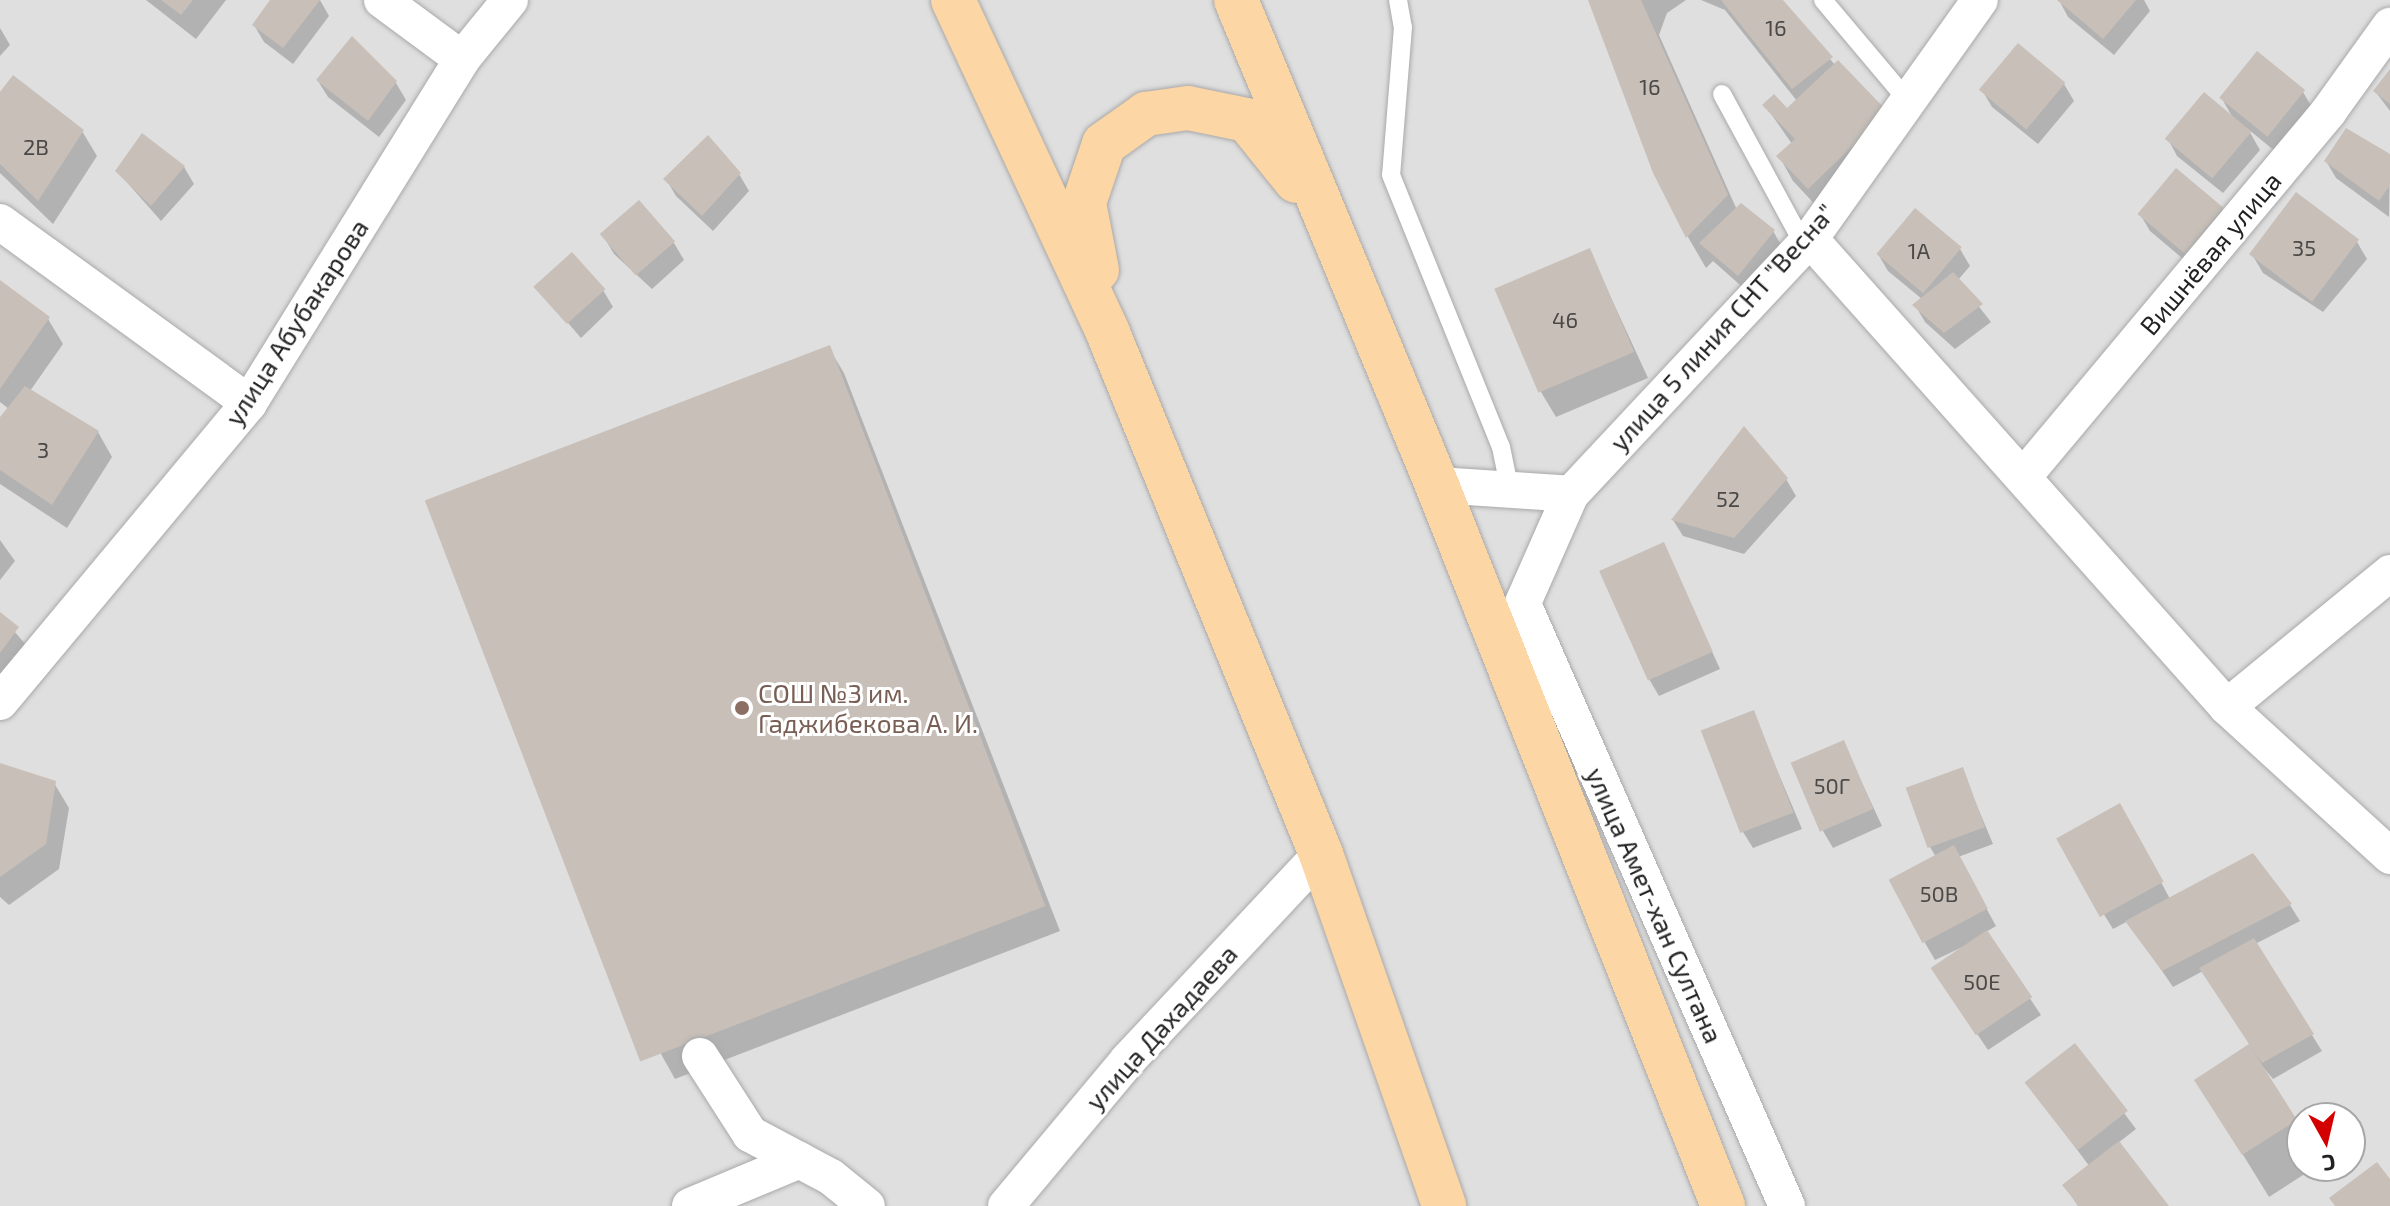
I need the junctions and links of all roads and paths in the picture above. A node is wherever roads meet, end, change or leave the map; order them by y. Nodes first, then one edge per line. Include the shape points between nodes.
1 (382, 0) edge
2 (510, 0) edge
3 (953, 0) edge
4 (1236, 0) edge
5 (1398, 0) edge
6 (1823, 0) edge
7 (1980, 0) edge
8 (2390, 26) edge
9 (462, 59) junction
10 (1722, 94) dead end
11 (1908, 101) junction
12 (1328, 220) junction
13 (0, 222) edge
14 (1807, 242) junction
15 (1108, 333) junction
16 (249, 403) junction
17 (2024, 476) junction
18 (1437, 485) junction
19 (1510, 491) junction
20 (1571, 494) junction
21 (2390, 573) edge
22 (1523, 604) junction
23 (1503, 648) junction
24 (0, 702) edge
25 (2227, 707) junction
26 (1321, 854) junction
27 (2390, 856) edge
28 (700, 1056) dead end
29 (800, 1160) junction
30 (690, 1206) edge
31 (867, 1206) edge
32 (1006, 1206) edge
33 (1444, 1206) edge
34 (1723, 1206) edge
35 (1787, 1206) edge

1 - 9 street
2 - 9 street, улица Абубакарова
3 - 15 main road
4 - 12 main road
5 - 19 lane via 1403,27 1391,175 1501,447
6 - 11 lane
7 - 11 street, улица 5 линия СНТ "Весна"
8 - 17 street, Вишнёвая улица via 2329,111
9 - 16 street, улица Абубакарова
10 - 14 lane
11 - 14 street, улица 5 линия СНТ "Весна"
12 - 15 main road via 1247,120 1188,108 1146,114 1104,144 1084,203
12 - 18 main road
13 - 16 street
14 - 17 street
14 - 20 street, улица 5 линия СНТ "Весна"
15 - 26 main road
16 - 24 street, улица Абубакарова
17 - 25 street
18 - 19 street
18 - 23 main road
19 - 20 street
20 - 22 street, улица 5 линия СНТ "Весна"
21 - 25 street
22 - 23 street, улица 5 линия СНТ "Весна"
22 - 35 street, улица Амет-хан Султана
23 - 34 main road
25 - 27 street
26 - 32 street, улица Дахадаева via 1128,1060
26 - 33 main road
28 - 29 street via 750,1134
29 - 30 street
29 - 31 street

